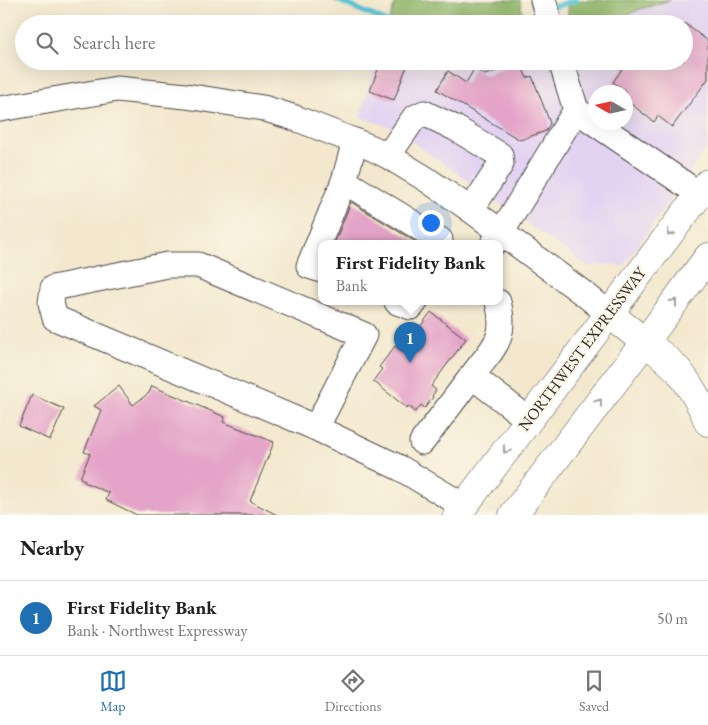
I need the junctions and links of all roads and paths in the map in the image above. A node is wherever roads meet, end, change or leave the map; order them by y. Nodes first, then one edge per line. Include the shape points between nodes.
1 (543, 0) edge
2 (547, 15) edge
3 (564, 70) edge
4 (0, 110) edge
5 (576, 110) junction
6 (355, 141) junction
7 (388, 156) junction
8 (344, 181) junction
9 (704, 188) edge
10 (467, 207) junction
11 (497, 238) edge
12 (320, 240) edge
13 (437, 240) edge
14 (442, 240) edge
15 (503, 242) edge
16 (318, 244) edge
17 (708, 256) edge
18 (318, 269) edge
19 (499, 305) edge
20 (608, 313) junction
21 (645, 342) junction
22 (472, 376) junction
23 (529, 420) junction
24 (708, 422) edge
25 (316, 428) junction
26 (422, 442) dead end
27 (460, 510) edge
28 (513, 515) edge

1 - 2 street
3 - 5 street
4 - 6 street via 117,90 186,96 263,108
5 - 9 street
5 - 11 street
6 - 7 street
6 - 8 street
7 - 10 street
7 - 10 street via 414,118 424,114 500,155 501,164
8 - 12 street
8 - 13 street
9 -> 20 main road, NORTHWEST EXPRESSWAY
10 - 11 street
10 - 14 street
15 - 20 street
16 - 18 street via 309,266
21 -> 17 main road
19 - 22 street via 499,337
20 - 21 main road
20 - 23 main road, NORTHWEST EXPRESSWAY
21 - 24 main road via 680,372
28 -> 21 main road
22 - 23 street
22 - 26 street
23 -> 27 main road, NORTHWEST EXPRESSWAY
25 - 25 street via 55,318 51,303 53,288 167,265 198,265 364,335
25 - 27 street via 400,468

